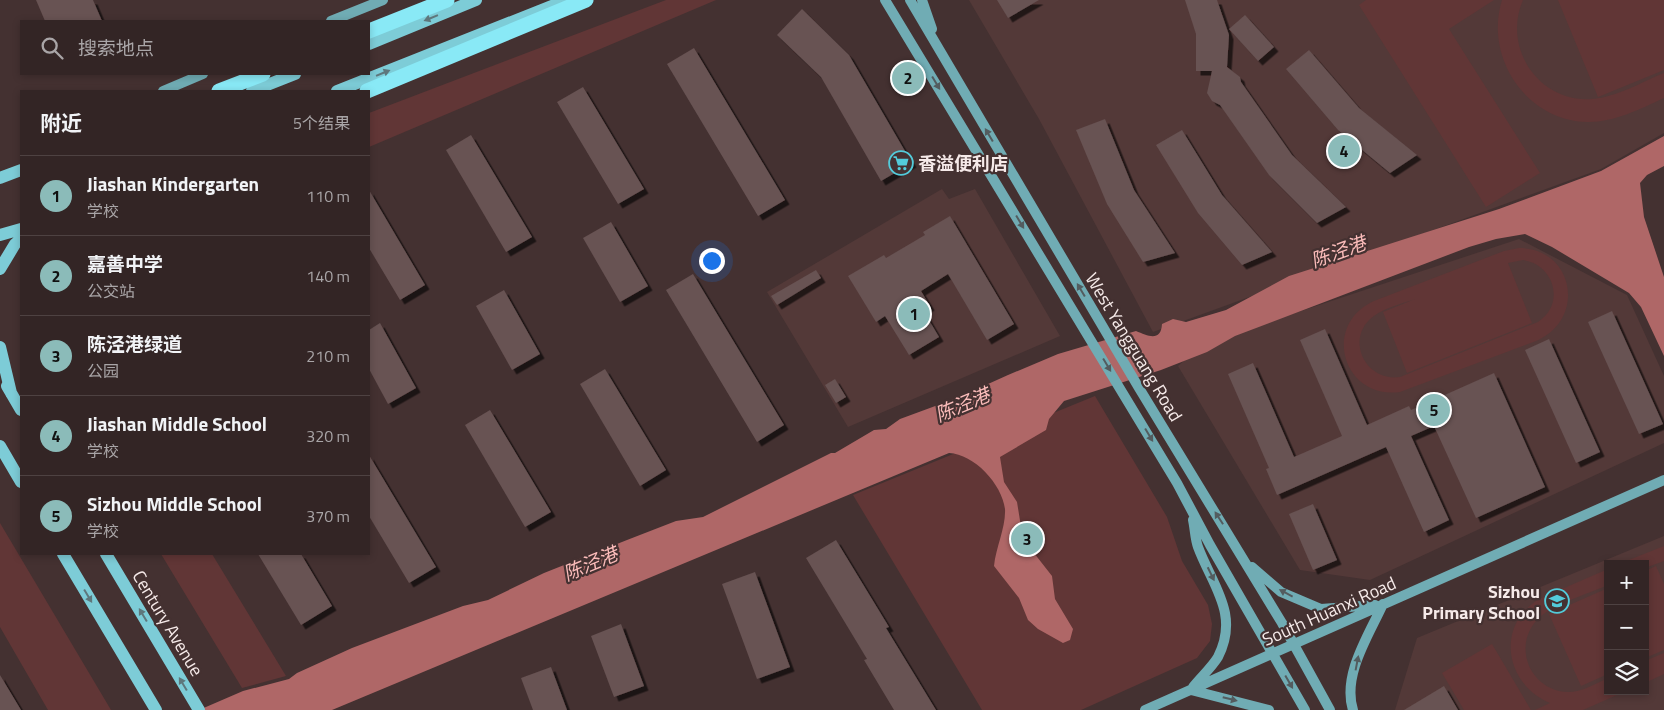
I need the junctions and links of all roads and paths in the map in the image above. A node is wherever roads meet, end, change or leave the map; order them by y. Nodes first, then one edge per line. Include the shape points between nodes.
1 (383, 0) edge
2 (447, 0) edge
3 (476, 0) edge
4 (566, 0) edge
5 (586, 0) edge
6 (883, 0) edge
7 (910, 0) edge
8 (922, 0) edge
9 (333, 20) edge
10 (370, 31) edge
11 (370, 44) edge
12 (941, 54) junction
13 (201, 75) edge
14 (260, 75) edge
15 (292, 75) edge
16 (164, 90) edge
17 (222, 90) edge
18 (255, 90) edge
19 (341, 90) edge
20 (369, 90) edge
21 (20, 170) edge
22 (0, 178) edge
23 (20, 230) edge
24 (0, 235) edge
25 (20, 240) edge
26 (0, 270) edge
27 (0, 346) edge
28 (0, 374) edge
29 (11, 393) junction
30 (20, 408) edge
31 (0, 446) edge
32 (20, 480) edge
33 (1664, 480) edge
34 (1192, 511) junction
35 (64, 555) edge
36 (107, 555) edge
37 (1244, 560) junction
38 (1383, 604) junction
39 (1293, 645) junction
40 (1273, 654) junction
41 (1191, 690) junction
42 (156, 710) edge
43 (199, 710) edge
44 (1145, 710) edge
45 (1270, 710) edge
46 (1305, 710) edge
47 (1330, 710) edge
48 (1353, 710) edge

1 - 9 main road
2 - 10 highway
3 -> 11 main road
19 -> 4 main road
5 - 20 highway
6 -> 34 main road, West Yangguang Road via 1090,336
7 - 12 main road, West Yangguang Road
8 - 12 main road
37 -> 12 main road, West Yangguang Road
13 - 16 main road
14 - 17 highway
15 - 18 main road
21 - 22 main road
23 - 24 main road
25 - 26 main road
27 - 29 main road
28 - 29 main road
29 - 30 main road
31 - 32 main road
33 - 38 main road, South Huanxi Road
34 - 40 main road, West Yangguang Road
34 -> 41 main road via 1198,545 1223,600 1226,624 1224,642 1217,658
35 -> 42 main road
43 -> 36 main road, Century Avenue
38 -> 37 main road via 1321,609 1281,592
37 - 39 main road, West Yangguang Road
38 - 39 main road, South Huanxi Road
48 -> 38 main road via 1349,698 1359,651
39 - 40 main road, South Huanxi Road
39 - 47 main road, West Yangguang Road
40 - 41 main road, South Huanxi Road
40 -> 46 main road, West Yangguang Road
41 - 44 main road, South Huanxi Road
41 -> 45 main road

